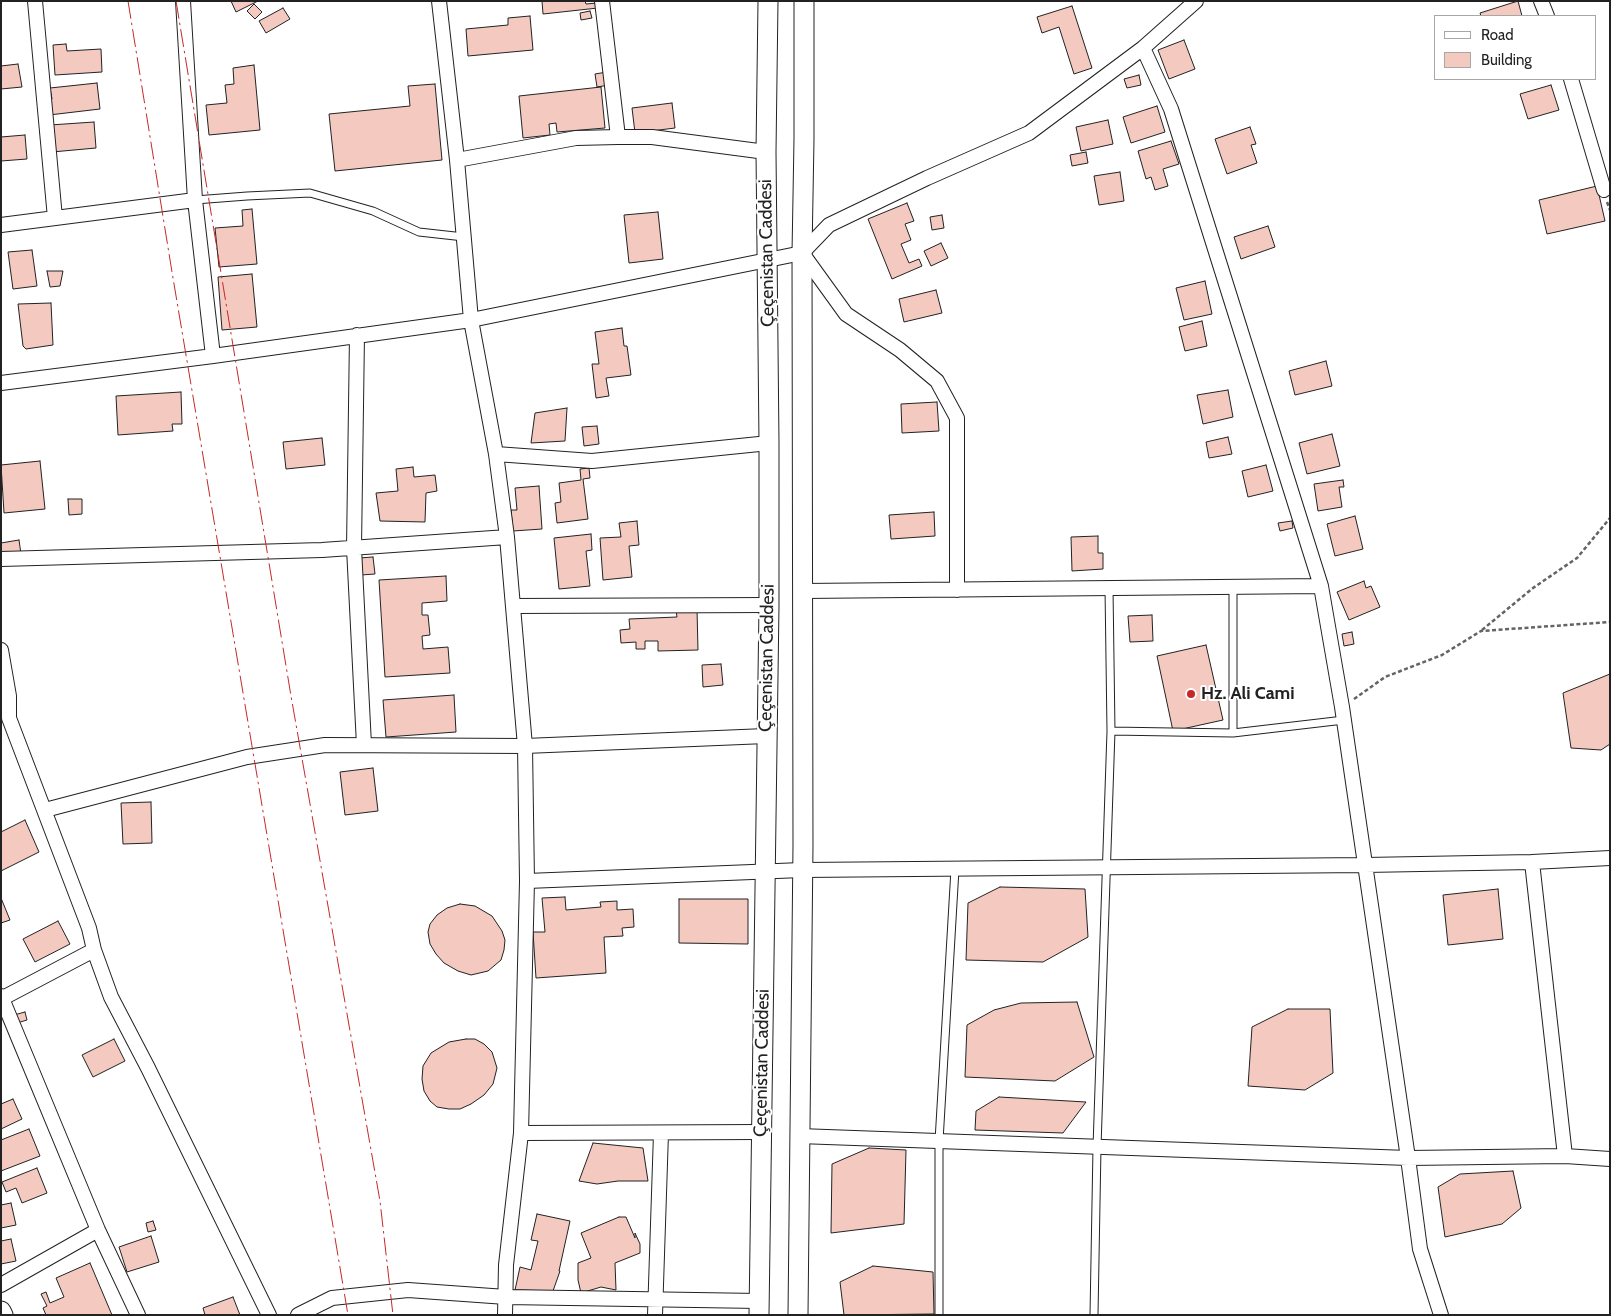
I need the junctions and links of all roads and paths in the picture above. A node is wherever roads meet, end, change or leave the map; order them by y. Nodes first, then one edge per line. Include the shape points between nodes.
1 (35, 1) edge
2 (183, 1) edge
3 (439, 1) edge
4 (602, 1) edge
5 (768, 1) edge
6 (804, 1) edge
7 (1196, 1) edge
8 (1542, 1) edge
9 (1547, 15) edge
10 (1143, 48) junction
11 (1571, 80) edge
12 (618, 136) junction
13 (766, 152) junction
14 (457, 160) junction
15 (1604, 190) dead end
16 (195, 200) junction
17 (55, 218) junction
18 (1, 225) edge
19 (464, 237) junction
20 (802, 253) junction
21 (767, 261) junction
22 (471, 320) junction
23 (357, 335) junction
24 (213, 356) junction
25 (1, 383) edge
26 (769, 443) junction
27 (496, 454) junction
28 (1610, 518) edge
29 (506, 537) junction
30 (354, 548) junction
31 (1, 559) edge
32 (1320, 586) junction
33 (1233, 587) junction
34 (1108, 588) junction
35 (957, 590) junction
36 (803, 591) junction
37 (768, 605) junction
38 (513, 606) junction
39 (1610, 622) edge
40 (1481, 631) junction
41 (1, 650) edge
42 (1343, 713) junction
43 (5, 719) edge
44 (1111, 731) junction
45 (1234, 732) junction
46 (766, 736) junction
47 (364, 746) junction
48 (525, 746) junction
49 (45, 810) junction
50 (1610, 858) edge
51 (1532, 862) junction
52 (1365, 865) junction
53 (1106, 868) junction
54 (955, 869) junction
55 (802, 870) junction
56 (764, 872) junction
57 (527, 881) junction
58 (94, 950) junction
59 (2, 998) edge
60 (661, 1132) junction
61 (761, 1132) junction
62 (521, 1133) junction
63 (800, 1136) junction
64 (939, 1141) junction
65 (1097, 1147) junction
66 (1565, 1156) junction
67 (1408, 1158) junction
68 (1610, 1159) edge
69 (98, 1230) junction
70 (1, 1285) edge
71 (506, 1297) junction
72 (655, 1299) junction
73 (759, 1308) edge
74 (1, 1311) edge
75 (3, 1315) edge
76 (138, 1315) edge
77 (269, 1315) edge
78 (298, 1315) edge
79 (505, 1315) edge
80 (655, 1315) edge
81 (798, 1315) edge
82 (939, 1315) edge
83 (1094, 1315) edge
84 (1441, 1315) edge

1 - 17 street
2 - 16 street
3 - 14 street
4 - 12 street
5 - 13 main road, Çeçenistan Caddesi
6 - 20 main road, Çeçenistan Caddesi
7 - 10 street
8 - 9 street
10 - 20 street via 1029,133 830,225
10 - 32 street via 1171,109
11 - 15 street
12 - 13 street via 652,137
12 - 14 street via 576,138
13 - 21 main road, Çeçenistan Caddesi
14 - 19 street
16 - 17 street
16 - 19 lane via 310,193 373,211 419,232
16 - 24 street
17 - 18 street
19 - 22 street
20 - 21 street
20 - 35 street via 846,314 900,350 937,381 957,418
20 - 36 main road, Çeçenistan Caddesi
21 - 22 street
21 - 26 main road, Çeçenistan Caddesi
22 - 23 street
22 - 27 street
23 - 24 street
23 - 30 street
24 - 25 street
26 - 27 street via 592,461
26 - 37 main road, Çeçenistan Caddesi
27 - 29 street
28 - 40 path via 1577,558
29 - 30 street
29 - 38 street
30 - 31 street
30 - 47 street
32 - 33 street
32 - 42 street
33 - 34 street
33 - 45 lane
34 - 35 street
34 - 44 lane
35 - 36 street
36 - 55 main road, Çeçenistan Caddesi
37 - 38 street
37 - 46 main road, Çeçenistan Caddesi
38 - 48 street
39 - 40 path
40 - 42 path via 1442,655 1385,677
41 - 43 street via 9,696
42 - 45 lane
42 - 52 street
43 - 49 street
44 - 45 lane
44 - 53 lane
46 - 48 street
46 - 56 main road, Çeçenistan Caddesi
47 - 48 street
47 - 49 street via 326,745 247,758
48 - 57 street
49 - 58 street via 89,928
50 - 51 street
51 - 52 street
51 - 66 street
52 - 53 street
52 - 67 street
53 - 54 street
53 - 65 lane
54 - 55 street
54 - 64 lane
55 - 56 street
55 - 63 main road, Çeçenistan Caddesi
56 - 57 street
56 - 61 main road, Çeçenistan Caddesi
57 - 62 street
58 - 59 street
58 - 77 street via 111,997
59 - 69 street
60 - 61 street
60 - 62 street
60 - 72 street
61 - 73 main road, Çeçenistan Caddesi
62 - 71 street via 506,1266
63 - 64 street
63 - 81 main road, Çeçenistan Caddesi
64 - 65 street
64 - 82 lane
65 - 67 street
65 - 83 lane
66 - 67 street
66 - 68 street
67 - 84 street via 1420,1248
69 - 70 street
69 - 76 street
71 - 72 street
71 - 78 street via 408,1290 332,1298
71 - 79 street
72 - 73 street
72 - 80 street
74 - 75 main road

